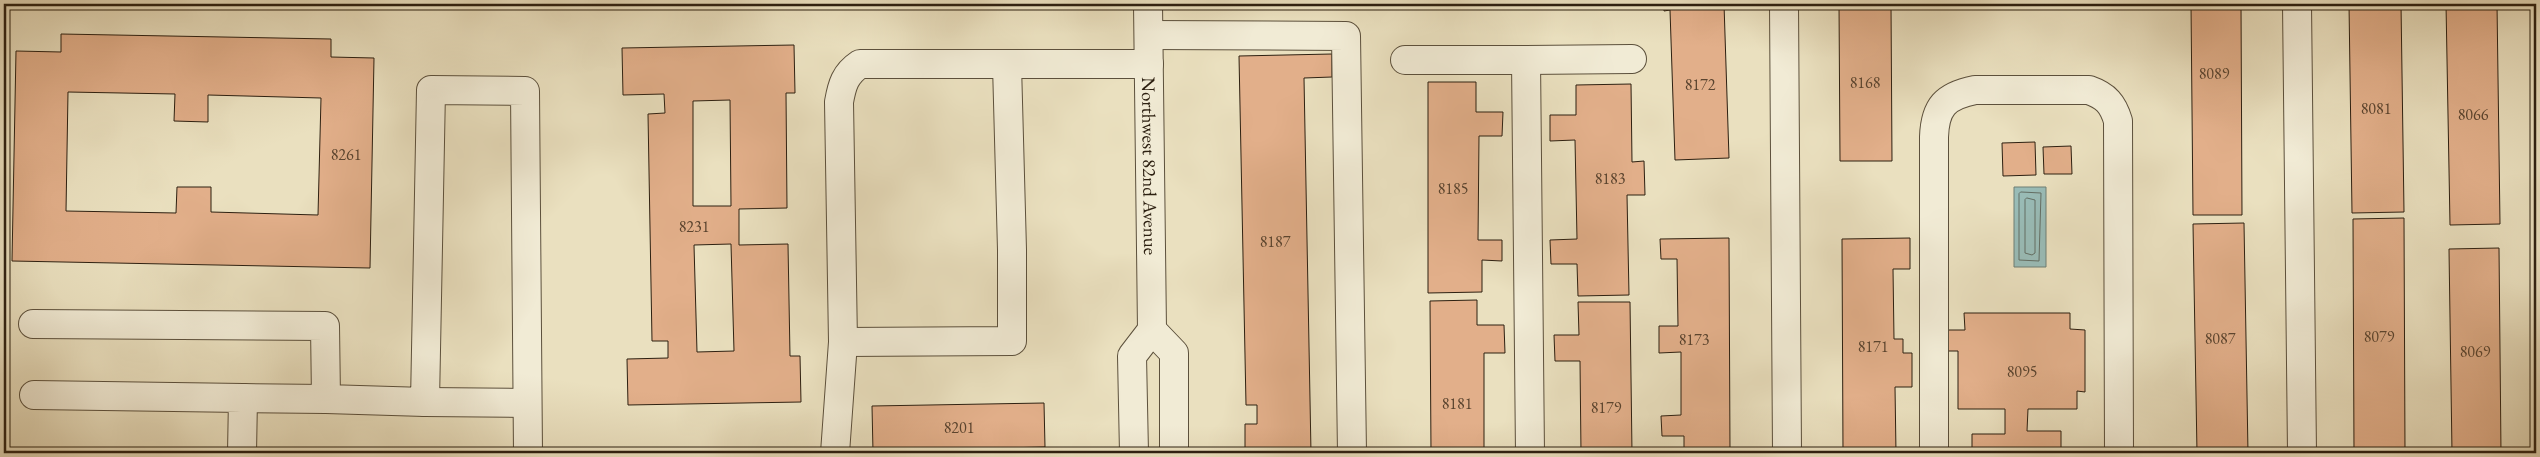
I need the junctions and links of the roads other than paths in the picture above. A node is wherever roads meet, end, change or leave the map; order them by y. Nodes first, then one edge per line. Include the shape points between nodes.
1 (1148, 4) edge
2 (1784, 4) edge
3 (2298, 4) edge
4 (1149, 35) junction
5 (1632, 59) dead end
6 (1405, 60) dead end
7 (1526, 60) junction
8 (1007, 64) junction
9 (1149, 64) junction
10 (33, 324) dead end
11 (1152, 330) junction
12 (843, 342) junction
13 (34, 395) dead end
14 (243, 398) junction
15 (326, 399) junction
16 (425, 402) junction
17 (527, 403) junction
18 (242, 453) edge
19 (528, 453) edge
20 (835, 453) edge
21 (1134, 453) edge
22 (1174, 453) edge
23 (1352, 453) edge
24 (1530, 453) edge
25 (1787, 453) edge
26 (1934, 453) edge
27 (2119, 453) edge
28 (2302, 453) edge

1 - 4 street, Northwest 82nd Avenue
2 - 25 street
3 - 28 street
4 - 9 street, Northwest 82nd Avenue
4 - 23 street via 1346,36
5 - 7 street
6 - 7 street
7 - 24 street
8 - 9 street
8 - 12 street via 860,64 848,72 839,102
8 - 12 street via 1012,341
9 - 11 street, Northwest 82nd Avenue
10 - 15 street via 325,326
11 - 21 street via 1132,356
11 - 22 street via 1174,353
12 - 20 street
13 - 14 street
14 - 15 street
14 - 18 street
15 - 16 street
16 - 17 street
16 - 17 street via 431,90 525,91
17 - 19 street
26 - 27 street via 1934,137 1938,110 1947,100 1974,90 2089,90 2111,102 2118,121

